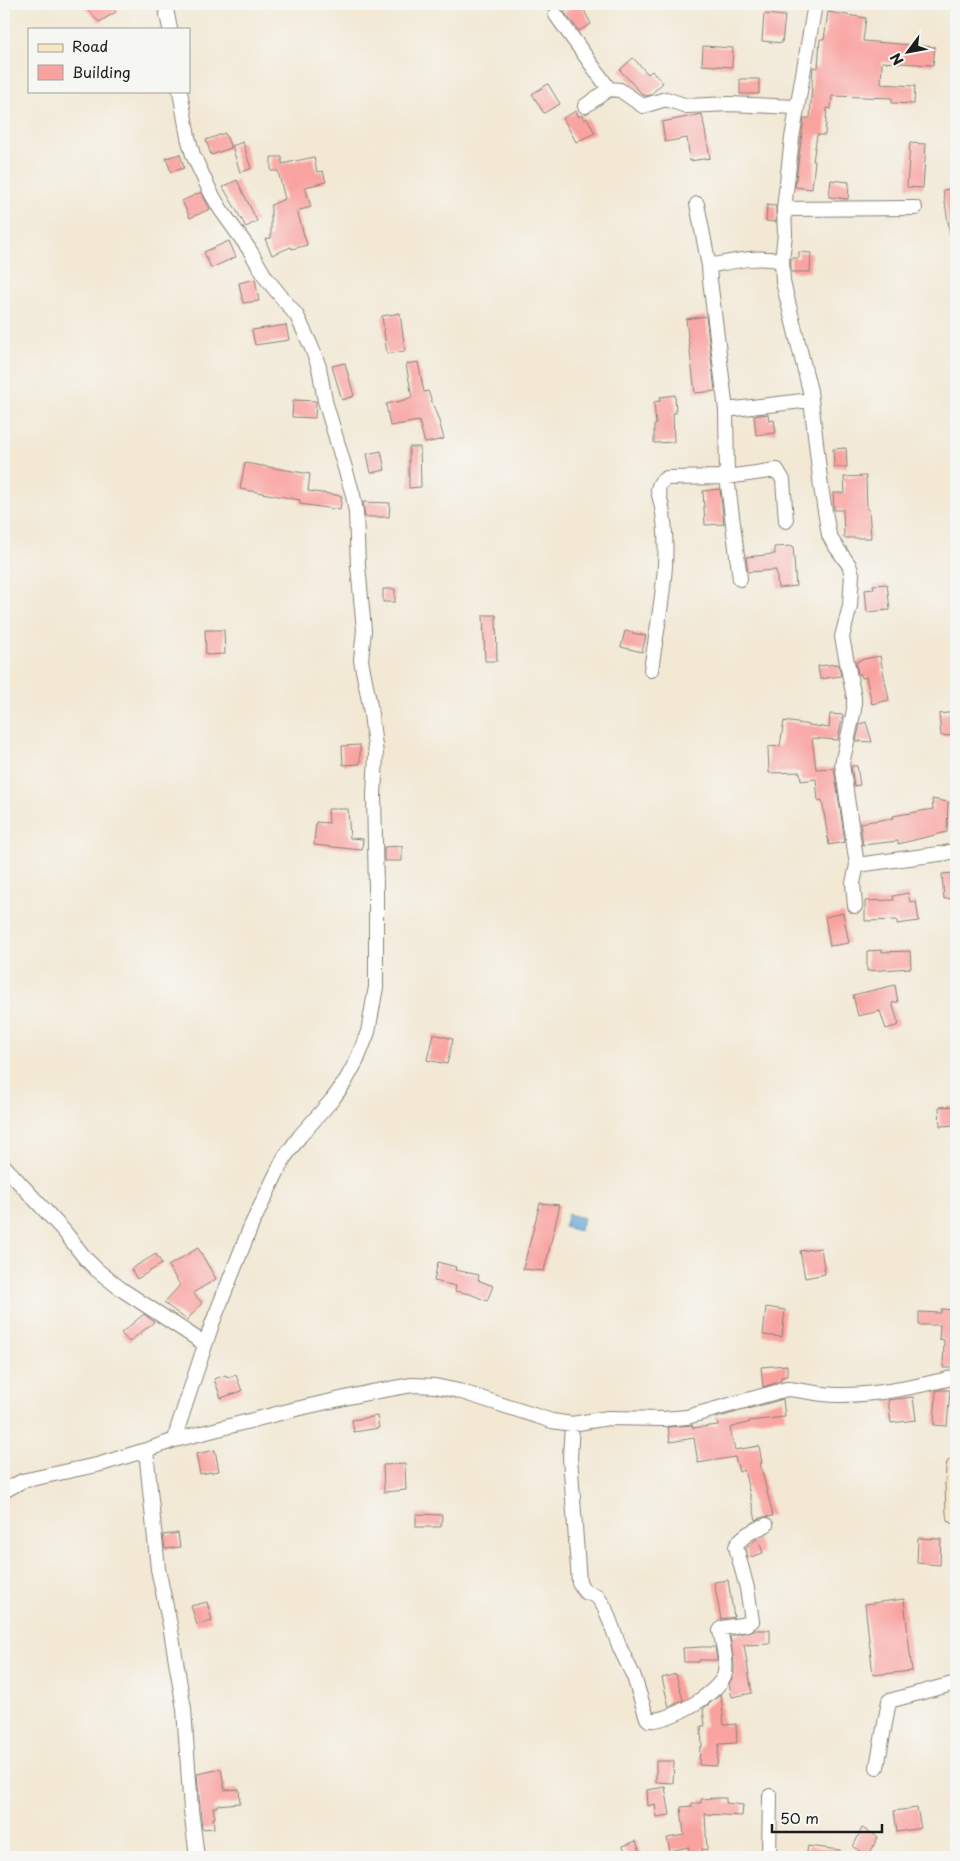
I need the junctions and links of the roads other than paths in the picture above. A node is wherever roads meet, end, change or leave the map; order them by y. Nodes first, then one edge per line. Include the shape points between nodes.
1 (165, 4) edge
2 (815, 4) edge
3 (556, 16) dead end
4 (170, 28) edge
5 (609, 89) junction
6 (180, 92) edge
7 (585, 106) dead end
8 (796, 107) junction
9 (697, 204) dead end
10 (915, 208) dead end
11 (784, 209) junction
12 (782, 261) junction
13 (709, 266) junction
14 (811, 400) junction
15 (726, 410) junction
16 (727, 477) junction
17 (786, 521) dead end
18 (740, 578) dead end
19 (651, 670) dead end
20 (956, 850) edge
21 (857, 865) junction
22 (855, 906) dead end
23 (4, 1166) edge
24 (205, 1344) junction
25 (956, 1376) edge
26 (572, 1424) junction
27 (175, 1440) junction
28 (146, 1450) junction
29 (956, 1467) edge
30 (4, 1491) edge
31 (956, 1514) edge
32 (766, 1525) dead end
33 (956, 1683) edge
34 (877, 1768) dead end
35 (770, 1796) dead end
36 (197, 1857) edge
37 (769, 1857) edge

1 - 4 street
2 - 8 street
3 - 5 street
5 - 7 street
5 - 8 street via 620,90 643,106 666,98 687,106
6 - 24 street via 193,155 211,193 266,278 301,322 319,367 325,401 356,512 364,630 361,660 376,754 376,987 368,1032 345,1082 284,1158 251,1226
8 - 11 street
9 - 13 street
10 - 11 street
11 - 12 street
12 - 13 street via 752,258
12 - 14 street
13 - 15 street
14 - 15 street
14 - 21 street via 820,487 829,535 852,574 850,606 842,637 854,710 842,764
15 - 16 street
16 - 17 street via 777,470 784,480
16 - 18 street
16 - 19 street via 667,478 659,485 666,533 665,561
20 - 21 street
21 - 22 street via 853,883
23 - 24 street via 97,1270
24 - 27 street
25 - 26 street via 863,1394 824,1395 787,1389 687,1417 608,1418
26 - 27 street via 552,1421 459,1391 412,1385 296,1409
26 - 32 street via 570,1457 579,1582 585,1592 600,1600 649,1720 677,1715 720,1684 725,1672 720,1631 752,1621 736,1547 744,1536
27 - 28 street
28 - 30 street via 100,1464 29,1479
28 - 36 street via 158,1569 184,1709 190,1810
29 - 31 main road
33 - 34 street via 888,1701
35 - 37 street

